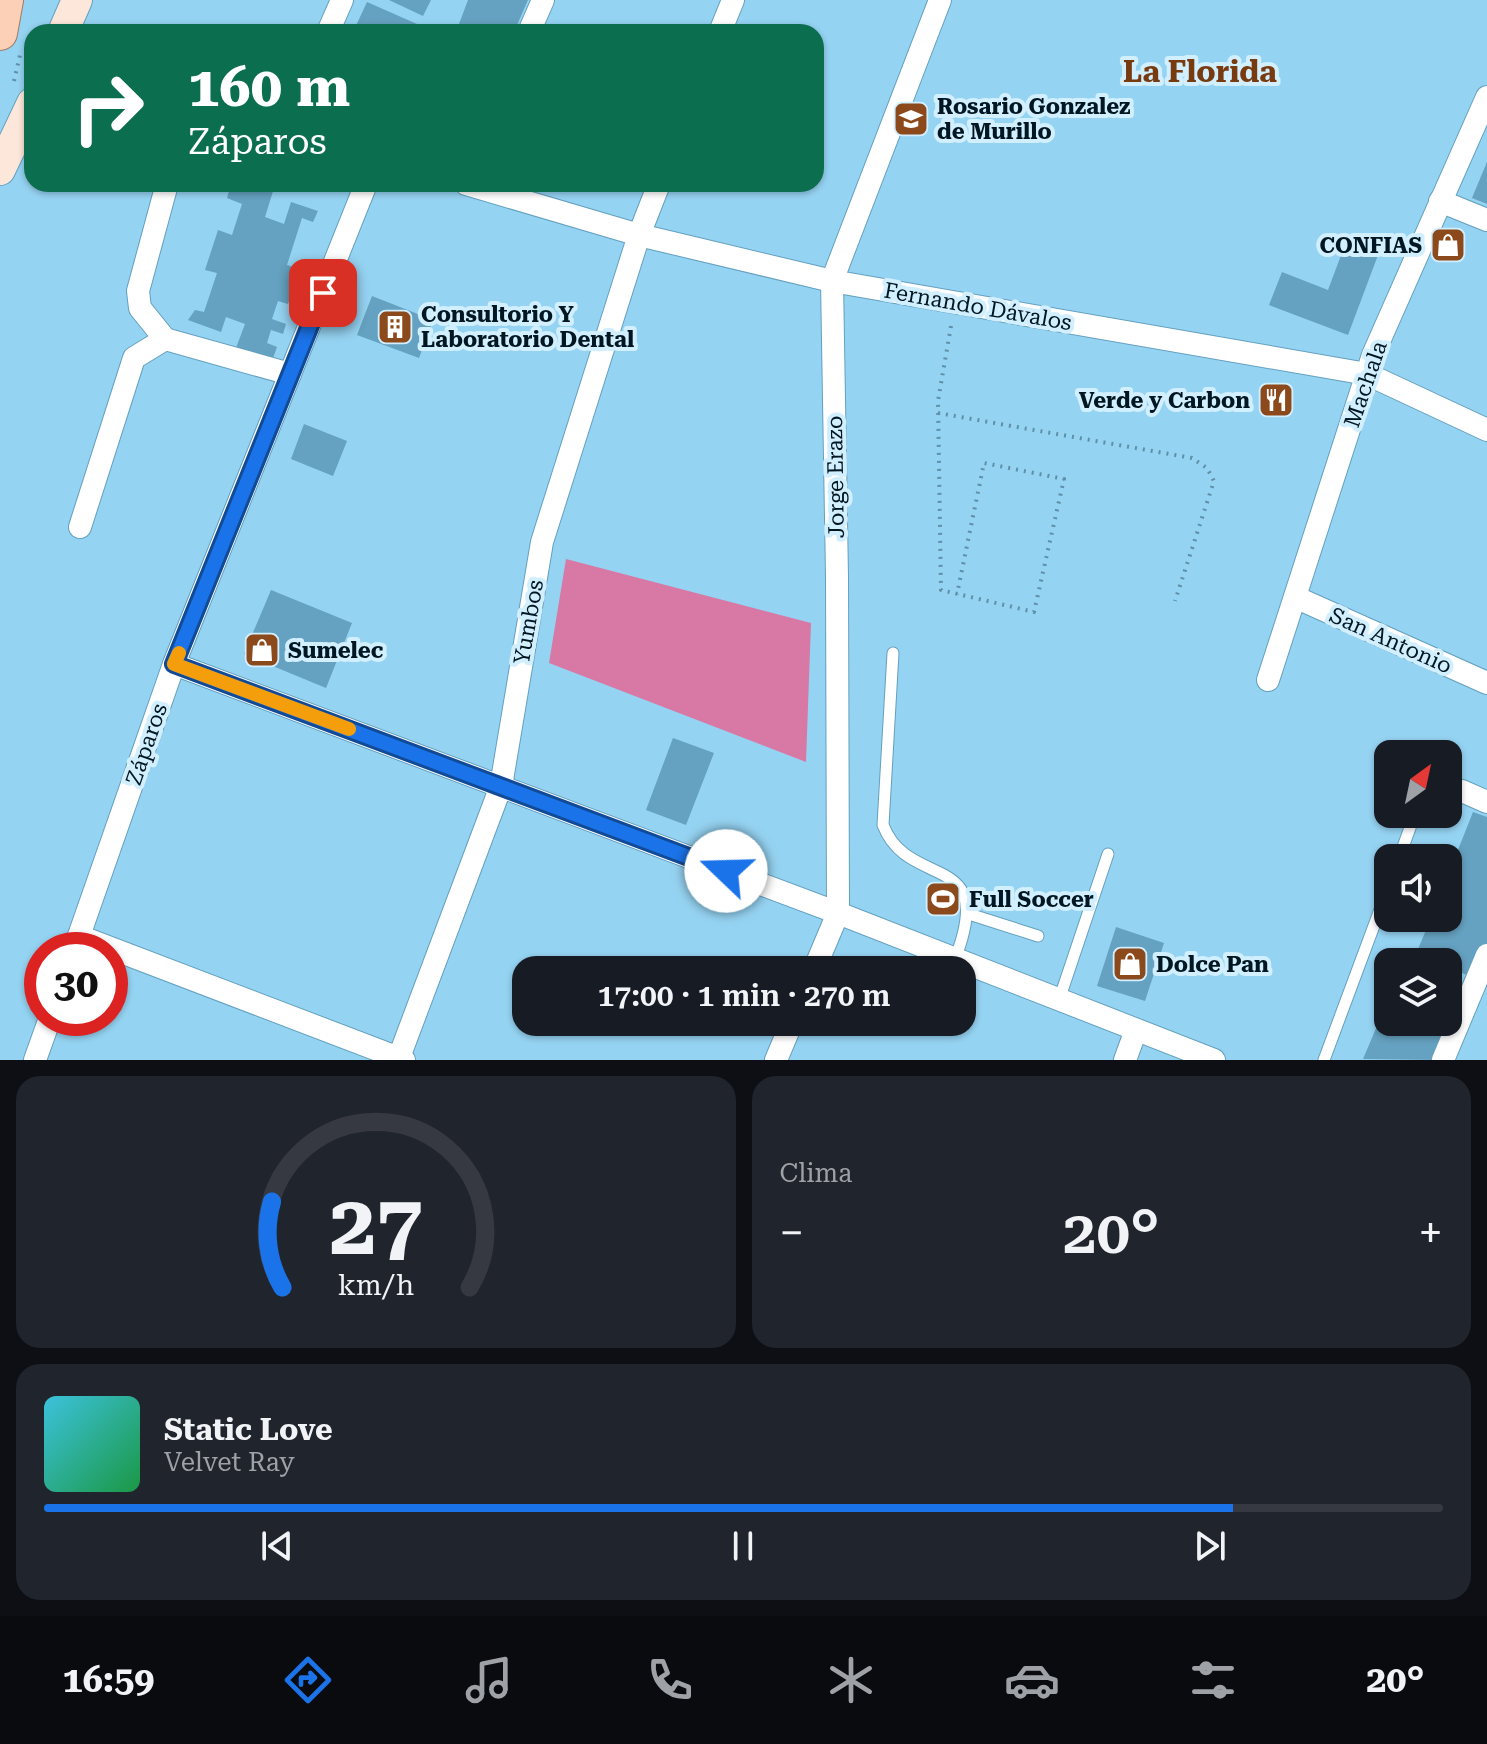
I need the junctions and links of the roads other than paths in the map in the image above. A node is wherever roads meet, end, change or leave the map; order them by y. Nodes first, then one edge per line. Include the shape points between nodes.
1 (6, 0) edge
2 (77, 0) edge
3 (342, 0) edge
4 (543, 0) edge
5 (733, 0) edge
6 (940, 0) edge
7 (66, 24) edge
8 (332, 24) edge
9 (532, 24) edge
10 (723, 24) edge
11 (0, 33) edge
12 (1487, 97) edge
13 (24, 120) edge
14 (0, 170) edge
15 (165, 192) edge
16 (363, 192) edge
17 (493, 192) edge
18 (656, 192) edge
19 (1440, 201) junction
20 (1487, 220) edge
21 (639, 235) junction
22 (832, 281) junction
23 (165, 339) junction
24 (290, 374) junction
25 (1367, 374) junction
26 (1487, 430) edge
27 (80, 527) dead end
28 (1295, 597) junction
29 (893, 653) dead end
30 (174, 664) junction
31 (1268, 680) dead end
32 (1487, 683) edge
33 (501, 786) junction
34 (1462, 791) dead end
35 (1487, 802) edge
36 (1108, 854) dead end
37 (838, 913) junction
38 (969, 914) junction
39 (1374, 926) edge
40 (80, 932) edge
41 (1038, 936) dead end
42 (1487, 955) edge
43 (820, 956) edge
44 (947, 956) edge
45 (956, 956) edge
46 (128, 962) edge
47 (976, 967) edge
48 (1059, 1000) junction
49 (1136, 1030) junction
50 (44, 1036) edge
51 (786, 1036) edge
52 (401, 1059) edge
53 (35, 1060) edge
54 (776, 1060) edge
55 (1125, 1060) edge
56 (1214, 1060) edge
57 (1324, 1060) edge
58 (1443, 1060) edge

1 - 11 main road
2 - 7 main road
3 - 8 street
4 - 9 street
5 - 10 street
6 - 22 street, Jorge Erazo
12 - 19 street, Machala
13 - 14 main road
15 - 23 street via 138,291 140,308
16 - 24 street, Záparos
17 - 21 street, Fernando Dávalos
18 - 21 street, Yumbos
19 - 20 street
19 - 25 street, Machala
21 - 22 street, Fernando Dávalos
21 - 33 street, Yumbos via 542,542
22 - 25 street, Fernando Dávalos
22 - 37 street, Jorge Erazo
23 - 24 street
23 - 27 street via 134,358
24 - 30 street, Záparos
25 - 26 street, Fernando Dávalos
25 - 28 street, Machala
28 - 31 street, Machala
28 - 32 street, San Antonio
29 - 38 lane via 883,825 889,841 903,853 954,882
30 - 33 street
30 - 40 street, Záparos
33 - 37 street
33 - 52 street, Yumbos
34 - 35 street
36 - 48 lane
37 - 43 street, Jorge Erazo
37 - 44 street
38 - 41 lane
38 - 45 lane
39 - 57 lane
42 - 58 street
46 - 52 street
47 - 48 street
48 - 49 street
49 - 55 street
49 - 56 street
50 - 53 street
51 - 54 street

